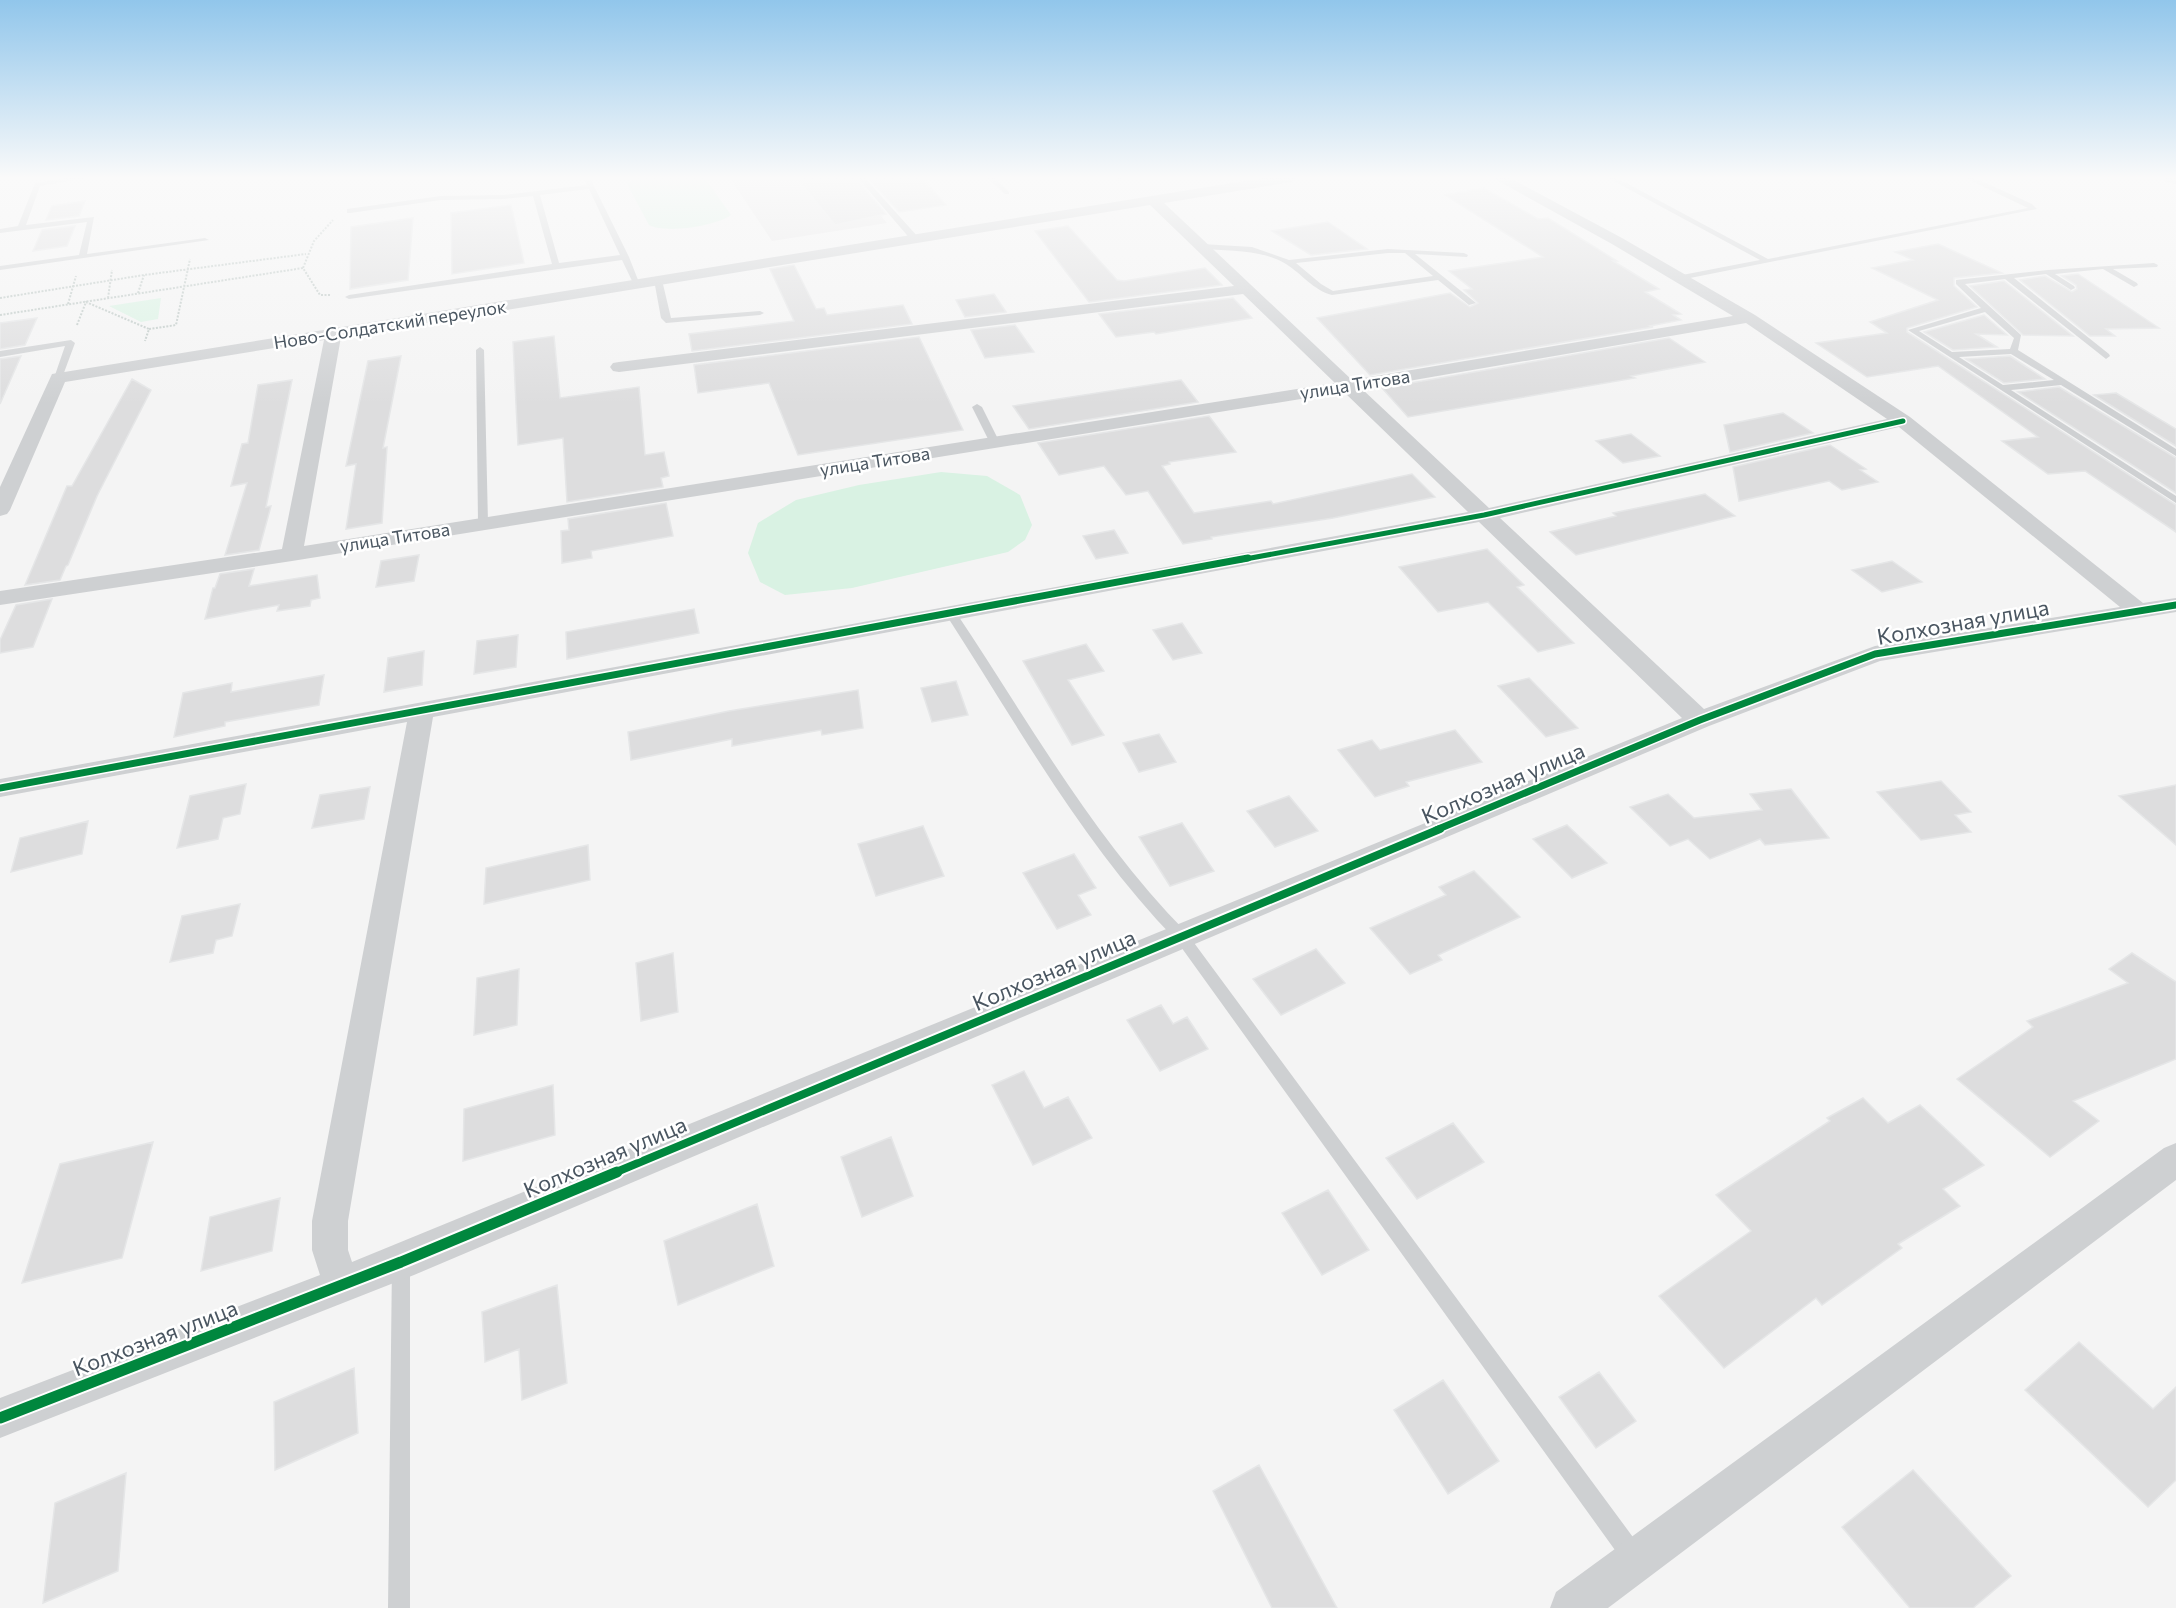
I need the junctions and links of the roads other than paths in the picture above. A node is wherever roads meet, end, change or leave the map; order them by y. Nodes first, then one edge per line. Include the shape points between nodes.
1 (84, 253) edge
2 (106, 253) edge
3 (552, 253) edge
4 (623, 253) edge
5 (827, 253) edge
6 (1209, 253) edge
7 (1269, 253) edge
8 (1369, 253) edge
9 (1410, 253) edge
10 (1436, 253) edge
11 (1635, 253) edge
12 (1752, 253) edge
13 (1808, 253) edge
14 (1464, 255) dead end
15 (83, 256) junction
16 (625, 257) junction
17 (1767, 261) junction
18 (1288, 262) junction
19 (556, 266) junction
20 (2154, 266) dead end
21 (2104, 267) junction
22 (0, 268) edge
23 (2048, 272) junction
24 (2007, 276) junction
25 (1440, 277) junction
26 (1680, 278) junction
27 (657, 280) junction
28 (637, 283) junction
29 (2134, 285) dead end
30 (2071, 288) dead end
31 (1248, 290) junction
32 (349, 297) road end
33 (1472, 303) dead end
34 (1988, 309) junction
35 (760, 313) dead end
36 (1749, 318) junction
37 (333, 334) junction
38 (480, 350) dead end
39 (2013, 351) junction
40 (0, 354) edge
41 (1950, 355) junction
42 (2106, 356) dead end
43 (619, 367) dead end
44 (58, 378) junction
45 (2064, 382) junction
46 (1347, 387) junction
47 (2004, 388) junction
48 (977, 407) dead end
49 (1903, 421) junction
50 (995, 443) junction
51 (2176, 453) edge
52 (2176, 500) edge
53 (0, 510) edge
54 (1485, 515) junction
55 (483, 523) junction
56 (292, 555) junction
57 (0, 598) edge
58 (2176, 605) edge
59 (2137, 610) junction
60 (951, 613) junction
61 (422, 710) junction
62 (1700, 720) junction
63 (0, 788) edge
64 (1181, 936) junction
65 (2176, 1159) edge
66 (401, 1262) junction
67 (341, 1284) junction
68 (0, 1418) edge
69 (1636, 1560) junction
70 (399, 1608) edge
71 (1572, 1608) edge

1 - 15 lane
2 - 15 lane
3 - 19 lane
4 - 16 lane
5 - 27 street, Ново-Солдатский переулок
6 - 31 street
7 - 18 lane
8 - 18 lane
9 - 25 lane
10 - 14 lane
11 - 26 street
12 - 17 lane
13 - 17 lane
15 - 22 lane
16 - 19 lane
16 - 28 lane
17 - 26 lane
18 - 25 lane via 1317,286 1332,292
19 - 32 lane
20 - 21 lane
21 - 23 lane
21 - 29 lane
23 - 24 lane
23 - 30 lane
24 - 34 lane via 1959,282
24 - 42 lane
25 - 33 lane
26 - 36 street
27 - 28 street, Ново-Солдатский переулок
27 - 35 lane via 669,321
28 - 37 street, Ново-Солдатский переулок
31 - 43 street
31 - 46 street
34 - 39 lane via 2018,337
34 - 41 lane via 1912,330
36 - 46 street, улица Титова
36 - 49 street
37 - 44 street, Ново-Солдатский переулок
37 - 56 street
38 - 55 lane
39 - 41 lane
39 - 45 lane
40 - 44 lane via 71,343
41 - 47 lane
44 - 53 street
45 - 47 lane
45 - 51 lane
46 - 50 street, улица Титова
46 - 54 street
47 - 52 lane
48 - 50 lane
49 - 54 street
49 - 59 street
50 - 55 street, улица Титова
54 - 60 street
54 - 62 street
55 - 56 street, улица Титова
56 - 57 street, улица Титова
58 - 59 street, Колхозная улица
59 - 62 street, Колхозная улица via 1875,654
60 - 61 street
60 - 64 lane via 1114,860 1158,915
61 - 63 street
61 - 67 street via 330,1221 330,1250
62 - 64 street, Колхозная улица
64 - 66 street, Колхозная улица
64 - 69 lane
65 - 69 street
66 - 67 street, Колхозная улица
66 - 70 lane
67 - 68 street, Колхозная улица
69 - 71 street

